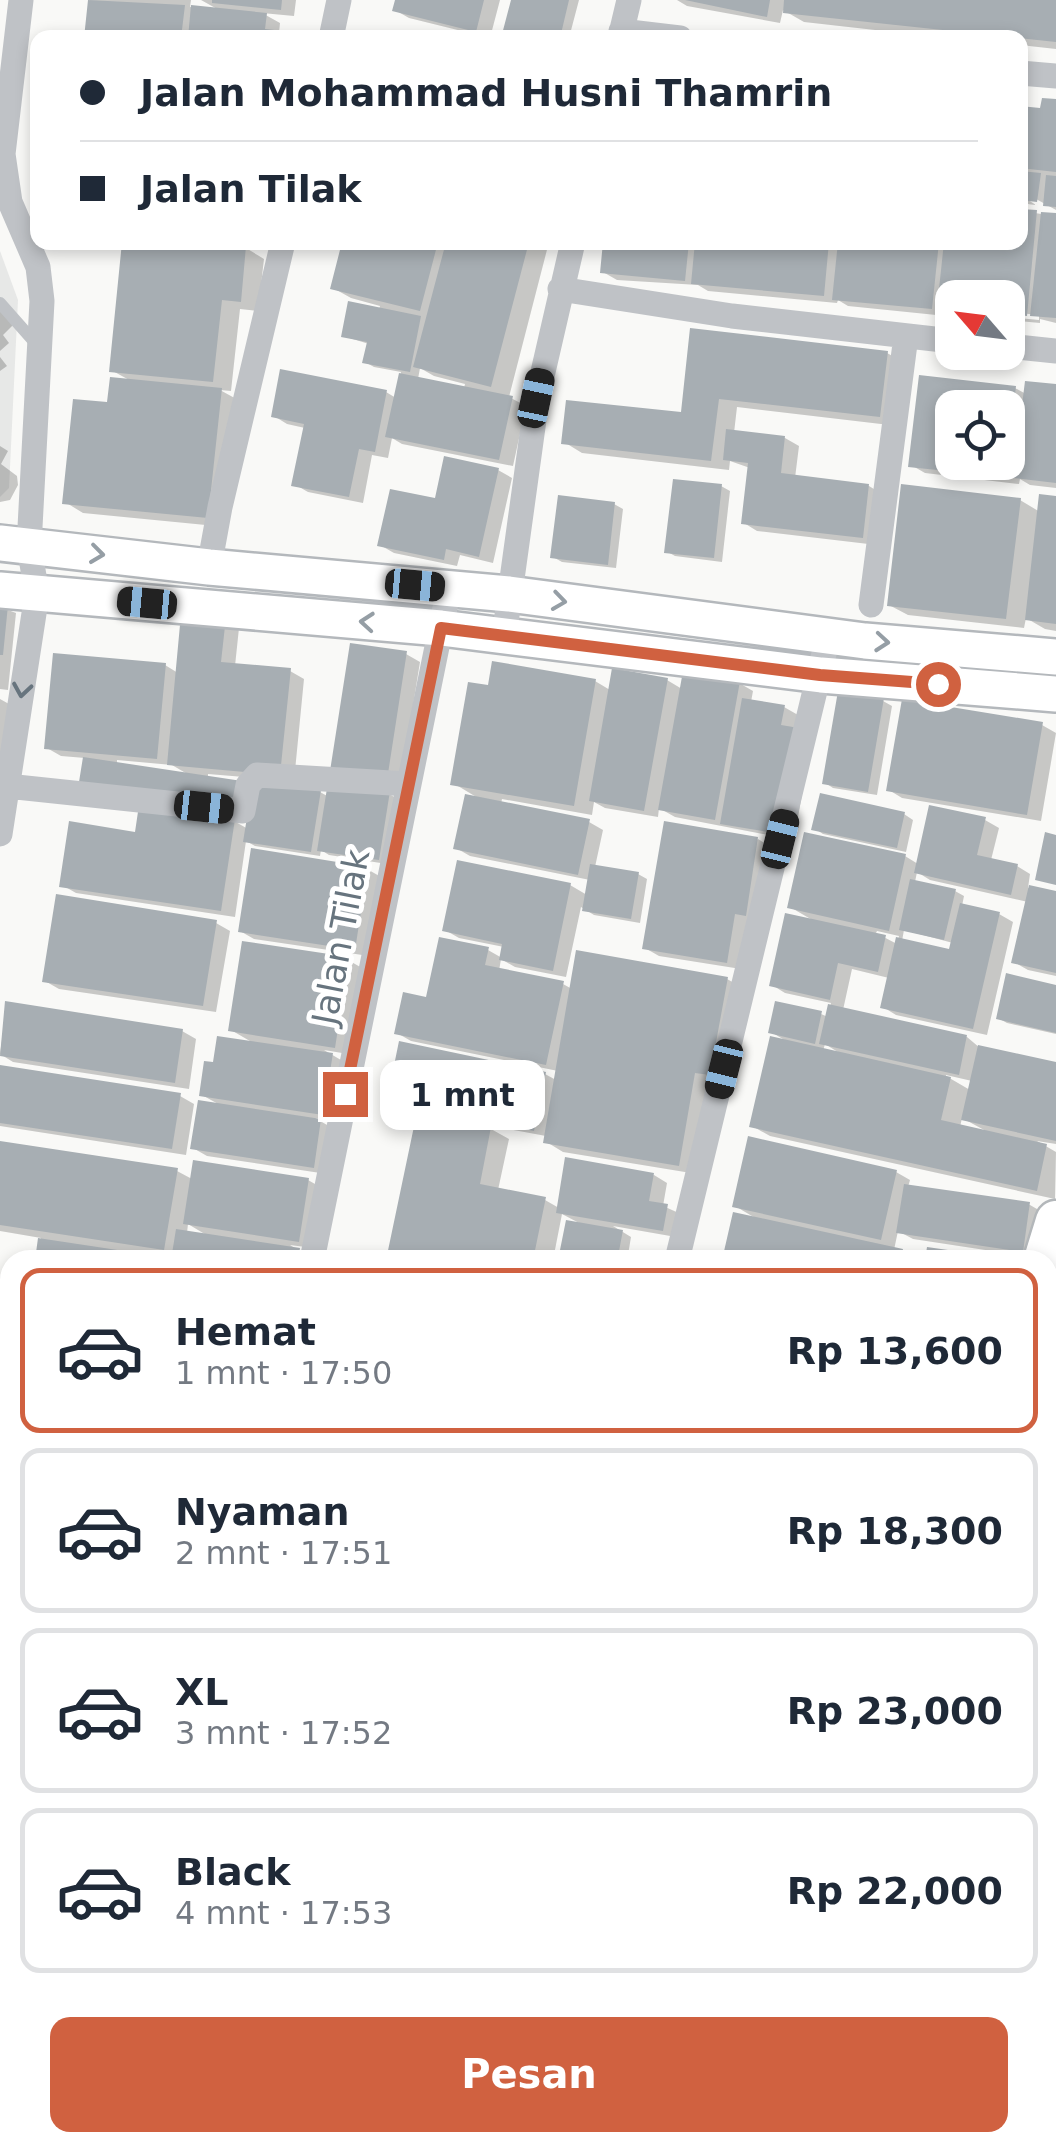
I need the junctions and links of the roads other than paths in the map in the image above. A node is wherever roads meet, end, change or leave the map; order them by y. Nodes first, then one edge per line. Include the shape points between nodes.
1 (21, 0) edge
2 (340, 0) edge
3 (629, 0) edge
4 (333, 30) edge
5 (621, 30) edge
6 (1028, 73) edge
7 (1056, 76) edge
8 (30, 248) edge
9 (31, 250) edge
10 (281, 250) edge
11 (571, 250) edge
12 (560, 289) junction
13 (0, 303) edge
14 (906, 336) junction
15 (935, 339) edge
16 (40, 348) junction
17 (1025, 348) edge
18 (1056, 351) edge
19 (14, 544) edge
20 (209, 567) junction
21 (450, 588) junction
22 (0, 590) edge
23 (37, 594) junction
24 (510, 594) junction
25 (871, 606) dead end
26 (441, 628) junction
27 (504, 637) junction
28 (828, 637) junction
29 (1056, 657) edge
30 (820, 675) junction
31 (1056, 694) edge
32 (408, 784) junction
33 (8, 786) junction
34 (0, 834) edge
35 (1056, 1221) edge
36 (314, 1250) edge
37 (679, 1250) edge
38 (1047, 1250) edge

1 - 8 street via 2,154 10,202
2 - 4 street
3 - 5 street
6 - 7 street
9 - 16 street via 42,302
10 - 20 street
11 - 12 street
12 - 14 street
12 - 24 street via 536,398
13 - 16 lane
14 - 15 street
14 - 25 street
16 - 19 street
17 - 18 street
19 -> 20 main road
19 - 23 street
20 - 21 main road
21 - 24 main road
21 - 26 street, Jalan Tilak
22 - 23 main road
26 -> 23 main road
23 -> 33 street
24 - 27 street
24 -> 28 main road
26 - 27 main road
26 - 32 street, Jalan Tilak
27 - 30 main road
28 -> 29 main road
28 - 30 street
30 - 31 main road
30 - 37 street
32 - 33 street via 257,775 248,785 244,811
32 - 36 street, Jalan Tilak
33 - 34 street
35 - 38 main road

